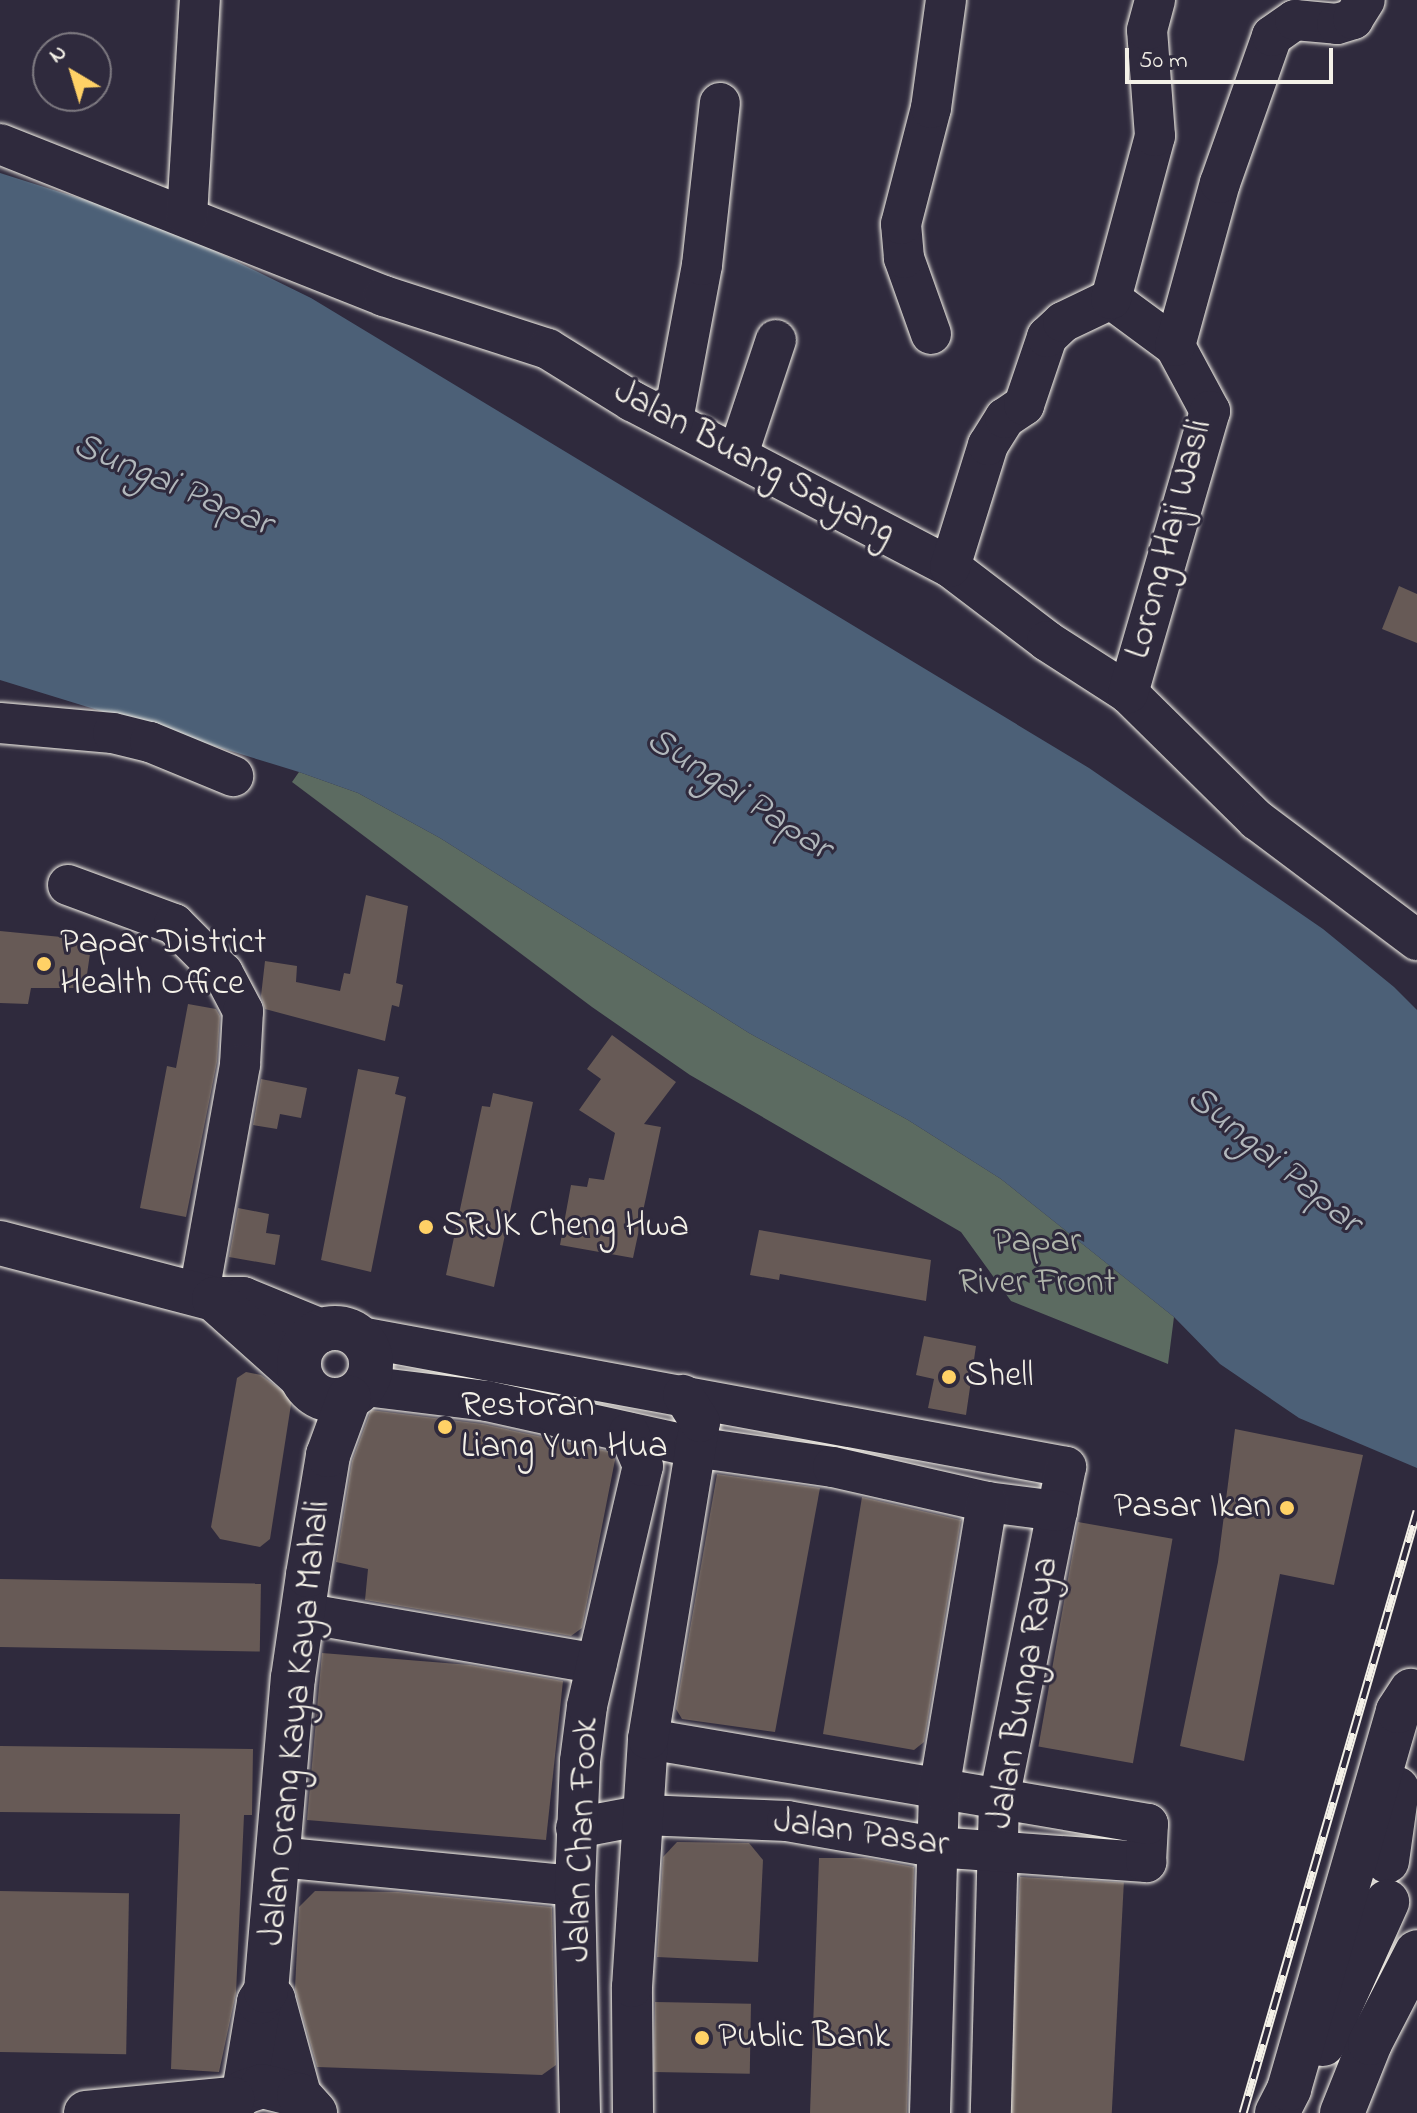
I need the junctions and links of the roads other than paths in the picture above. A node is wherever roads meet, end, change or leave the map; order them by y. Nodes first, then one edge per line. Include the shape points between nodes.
1 (200, 0) edge
2 (946, 0) edge
3 (1155, 0) edge
4 (1365, 0) edge
5 (720, 103) dead end
6 (0, 144) edge
7 (187, 216) junction
8 (1111, 299) junction
9 (931, 334) dead end
10 (776, 340) dead end
11 (1175, 346) junction
12 (673, 420) junction
13 (738, 454) junction
14 (950, 567) junction
15 (1128, 693) junction
16 (0, 723) edge
17 (233, 776) dead end
18 (68, 885) dead end
19 (1417, 940) edge
20 (0, 1243) edge
21 (206, 1297) junction
22 (340, 1334) junction
23 (332, 1388) junction
24 (683, 1395) junction
25 (629, 1433) junction
26 (694, 1447) junction
27 (987, 1502) junction
28 (1057, 1511) junction
29 (303, 1613) junction
30 (597, 1664) junction
31 (1414, 1681) edge
32 (587, 1706) junction
33 (650, 1726) junction
34 (939, 1790) junction
35 (999, 1800) junction
36 (644, 1815) junction
37 (935, 1847) junction
38 (280, 1848) junction
39 (996, 1850) junction
40 (575, 1858) junction
41 (1402, 1881) edge
42 (1414, 1957) edge
43 (266, 1991) junction
44 (233, 2101) edge
45 (313, 2107) edge
46 (86, 2113) edge
47 (580, 2113) edge
48 (633, 2113) edge
49 (930, 2113) edge
50 (991, 2113) edge
51 (1277, 2113) edge
52 (1294, 2113) edge
53 (1342, 2113) edge
54 (1372, 2113) edge

1 - 7 street
2 - 9 street via 931,108 901,224 904,258
3 - 8 street via 1147,30 1155,136
4 - 11 street via 1353,19 1337,24 1295,20 1272,36 1220,183
5 - 12 street via 702,265
6 - 7 street, Jalan Buang Sayang
7 - 12 street, Jalan Buang Sayang via 384,296 548,349
8 - 11 street
8 - 14 street via 1063,322 1047,337 1024,405 1005,418 988,445
10 - 13 street
11 - 15 street, Lorong Haji Wasli via 1210,411
12 - 13 street, Jalan Buang Sayang
13 - 14 street, Jalan Buang Sayang
14 - 15 street, Jalan Buang Sayang via 1047,641
15 - 19 street, Jalan Buang Sayang via 1257,820
16 - 17 street via 113,733 150,742
18 - 21 street via 174,924 223,973 243,1011
20 - 21 main road
21 - 22 main road via 243,1299
21 - 23 main road
22 - 23 main road, Jalan Orang Kaya Kaya Mahali via 304,1344
22 - 23 main road via 372,1366
22 - 24 street
23 - 25 street via 487,1401
23 - 29 main road, Jalan Orang Kaya Kaya Mahali via 328,1455
24 - 26 street, Jalan Chan Fook via 698,1415
24 - 28 street, Jalan Bunga Raya via 1066,1467
25 - 26 street
25 - 30 street, Jalan Chan Fook via 643,1466
26 - 27 street via 833,1467
26 - 33 street, Jalan Chan Fook
27 - 28 street
27 - 34 street, Jalan Bunga Raya
28 - 35 street, Jalan Bunga Raya
29 - 30 street
29 - 38 main road, Jalan Orang Kaya Kaya Mahali
30 - 32 street, Jalan Chan Fook
31 - 41 main road
31 - 51 main road via 1398,1711 1289,2089
32 - 33 street, Jalan Pasar
32 - 40 street, Jalan Chan Fook
33 - 34 street, Jalan Pasar
33 - 36 street, Jalan Chan Fook
34 - 35 street, Jalan Pasar
34 - 37 street, Jalan Bunga Raya
35 - 39 street, Jalan Bunga Raya
35 - 39 street, Jalan Pasar via 1147,1843
36 - 37 street, Jalan Pasar via 787,1821
36 - 40 street, Jalan Pasar
36 - 48 street, Jalan Chan Fook via 632,1987
37 - 39 street, Jalan Pasar
37 - 49 street, Jalan Bunga Raya
38 - 40 street, Jalan Pasar
38 - 43 main road, Jalan Orang Kaya Kaya Mahali
39 - 50 street, Jalan Bunga Raya
40 - 47 street, Jalan Chan Fook
41 - 52 main road
42 - 53 main road
42 - 54 main road via 1404,2028
43 - 44 main road, Jalan Orang Kaya Kaya Mahali
43 - 45 main road, Jalan Orang Kaya Kaya Mahali
44 - 45 main road via 271,2086
44 - 46 main road

